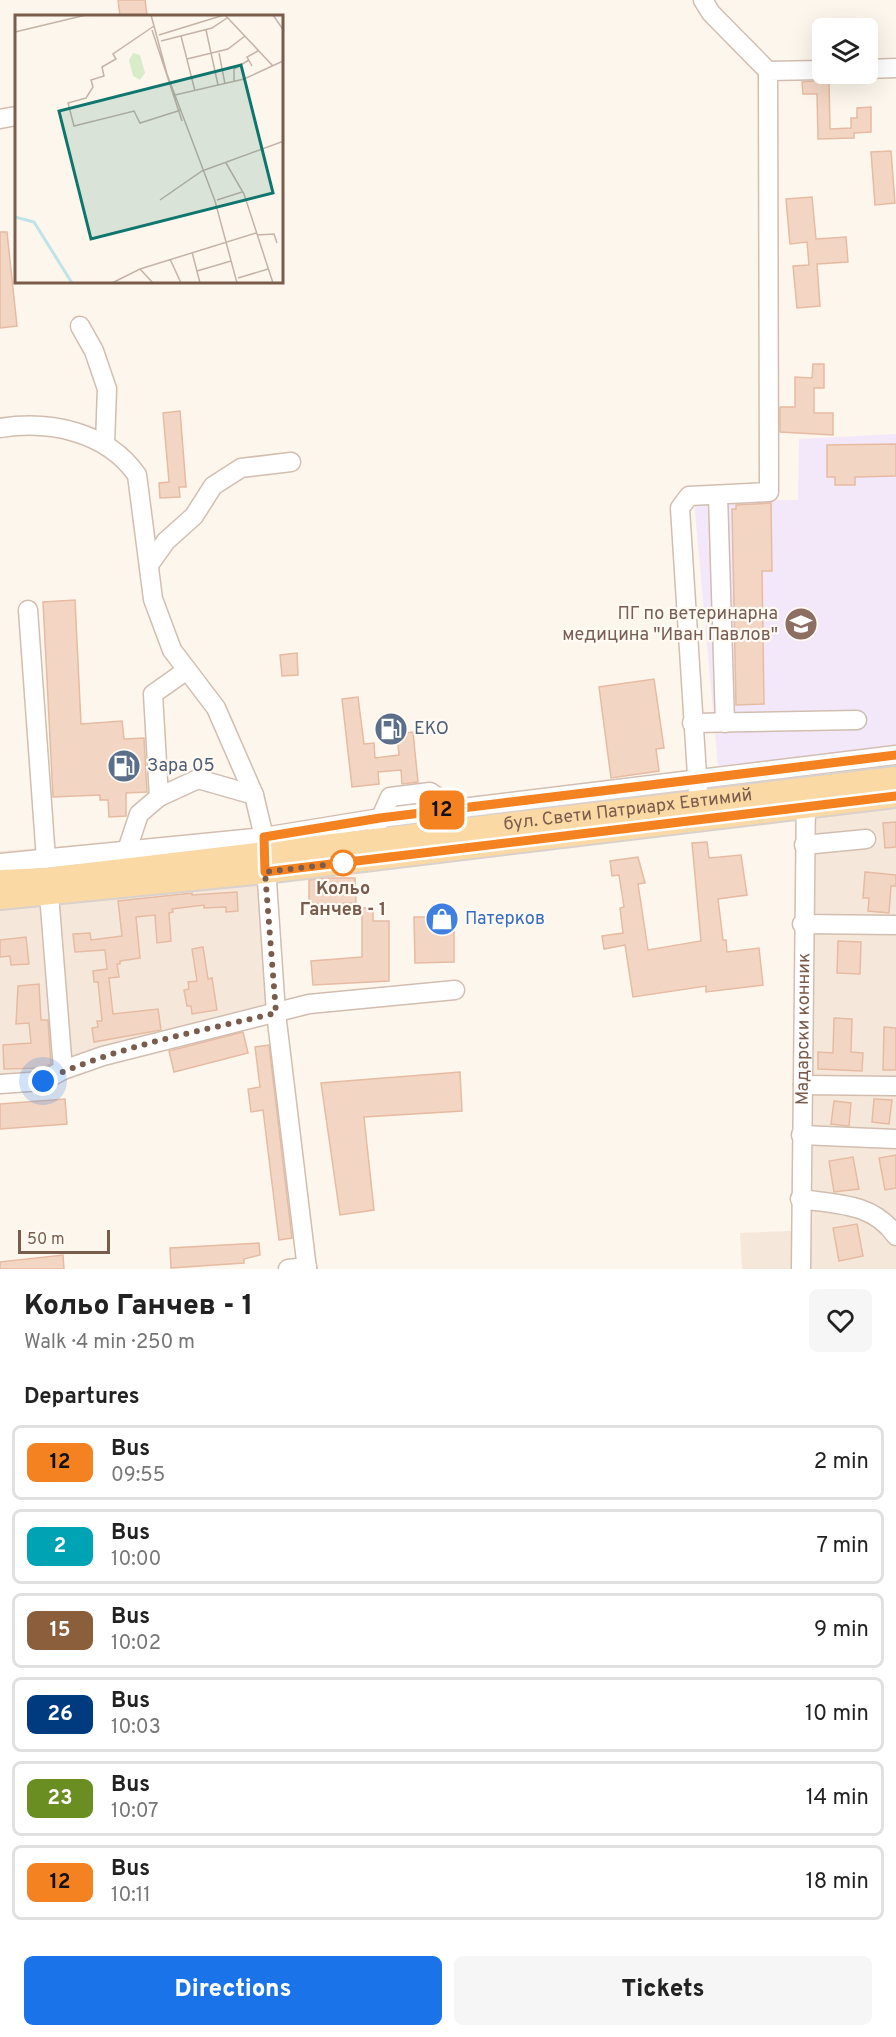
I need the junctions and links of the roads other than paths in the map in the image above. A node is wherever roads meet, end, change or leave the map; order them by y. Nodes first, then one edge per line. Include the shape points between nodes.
1 (703, 0) edge
2 (896, 68) edge
3 (878, 69) edge
4 (812, 70) edge
5 (768, 71) junction
6 (15, 116) edge
7 (0, 119) edge
8 (80, 326) dead end
9 (0, 428) edge
10 (105, 443) junction
11 (291, 462) dead end
12 (717, 495) junction
13 (149, 565) junction
14 (28, 610) dead end
15 (187, 670) junction
16 (857, 720) dead end
17 (692, 723) junction
18 (725, 723) junction
19 (896, 754) edge
20 (695, 778) junction
21 (896, 778) edge
22 (255, 795) junction
23 (896, 796) edge
24 (159, 797) junction
25 (806, 799) junction
26 (700, 801) junction
27 (455, 809) junction
28 (380, 818) junction
29 (477, 826) junction
30 (371, 839) junction
31 (866, 839) dead end
32 (804, 845) junction
33 (127, 850) junction
34 (265, 854) junction
35 (46, 859) junction
36 (0, 863) edge
37 (0, 881) edge
38 (49, 894) junction
39 (0, 898) edge
40 (802, 924) junction
41 (896, 925) edge
42 (455, 990) dead end
43 (276, 1013) junction
44 (63, 1070) junction
45 (0, 1084) edge
46 (803, 1085) junction
47 (896, 1086) edge
48 (801, 1135) junction
49 (896, 1139) edge
50 (800, 1199) junction
51 (896, 1236) edge
52 (307, 1268) edge
53 (288, 1269) edge
54 (801, 1269) edge

1 - 5 street
2 - 3 street
4 - 5 street
5 - 12 street via 769,492
6 - 7 street
8 - 10 street via 94,351 106,389
9 - 10 street via 22,424 62,429
10 - 13 street via 137,475
11 - 13 street via 241,468 213,486 194,516 165,541
12 - 17 street via 689,496 680,508
12 - 18 street
13 - 15 street via 153,599 172,650
14 - 35 street
15 - 22 street via 216,708
15 - 24 street via 153,694
16 - 18 street
17 - 18 street
17 - 20 street
19 - 20 street
20 - 26 street
20 - 27 street
21 - 25 main road, бул. Свети Патриарх Евтимий
22 - 24 street via 198,779
22 - 34 street
23 - 25 main road, бул. Свети Патриарх Евтимий
24 - 33 street via 139,814
25 - 26 main road, бул. Свети Патриарх Евтимий
25 - 32 street, Мадарски конник
25 - 34 main road, бул. Свети Патриарх Евтимий
26 - 29 main road, бул. Свети Патриарх Евтимий
27 - 28 street
27 - 29 street
28 - 30 street
28 - 34 street
29 - 30 main road, бул. Свети Патриарх Евтимий
30 - 34 main road, бул. Свети Патриарх Евтимий
31 - 32 street
32 - 40 street, Мадарски конник
33 - 34 street
33 - 35 street
34 - 37 main road, бул. Свети Патриарх Евтимий
34 - 38 main road, бул. Свети Патриарх Евтимий
34 - 43 street
35 - 36 street
38 - 39 main road, бул. Свети Патриарх Евтимий
38 - 44 street
40 - 41 street
40 - 46 street, Мадарски конник
42 - 43 street via 309,1004
43 - 44 street via 103,1056
43 - 52 street
44 - 45 street via 43,1081
46 - 47 street
46 - 48 street, Мадарски конник
48 - 49 street
48 - 50 street, Мадарски конник
50 - 51 street via 863,1208 883,1219
50 - 54 street, Мадарски конник
52 - 53 street

